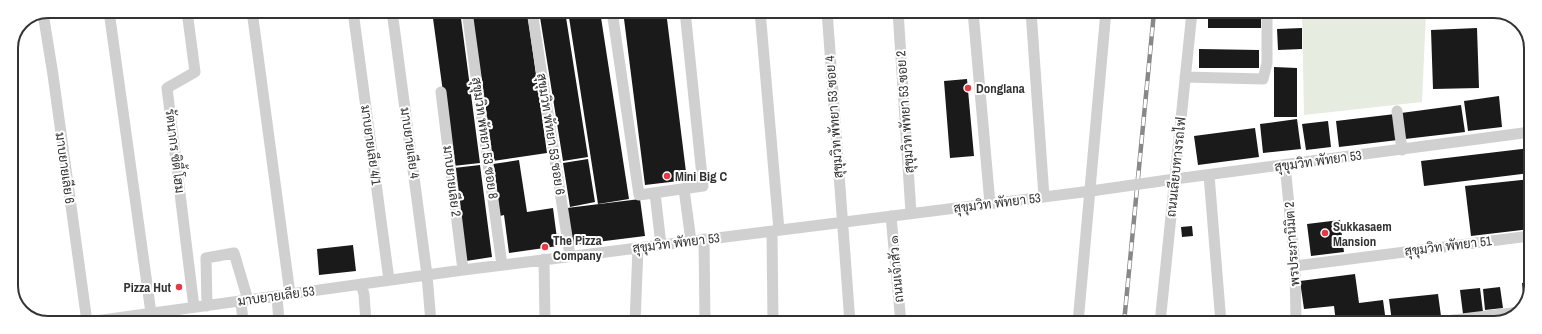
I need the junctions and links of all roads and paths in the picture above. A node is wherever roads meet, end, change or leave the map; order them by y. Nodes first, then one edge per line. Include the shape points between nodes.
1 (110, 18) edge
2 (188, 18) edge
3 (253, 18) edge
4 (354, 18) edge
5 (393, 18) edge
6 (468, 18) edge
7 (533, 18) edge
8 (613, 18) edge
9 (685, 18) edge
10 (761, 18) edge
11 (827, 18) edge
12 (898, 18) edge
13 (974, 18) edge
14 (1031, 18) edge
15 (1105, 18) edge
16 (1191, 18) edge
17 (1267, 18) edge
18 (44, 19) edge
19 (1185, 77) junction
20 (441, 92) dead end
21 (1397, 110) dead end
22 (1524, 133) edge
23 (1402, 150) junction
24 (1285, 165) junction
25 (1209, 176) junction
26 (1175, 179) junction
27 (684, 189) junction
28 (1090, 191) junction
29 (655, 192) junction
30 (1044, 197) junction
31 (990, 204) junction
32 (911, 213) junction
33 (891, 216) junction
34 (842, 222) junction
35 (776, 230) junction
36 (1524, 237) edge
37 (704, 239) junction
38 (691, 241) junction
39 (661, 245) junction
40 (638, 248) junction
41 (570, 256) junction
42 (544, 259) junction
43 (502, 265) junction
44 (1295, 266) junction
45 (463, 270) junction
46 (427, 275) junction
47 (389, 280) junction
48 (362, 284) junction
49 (290, 294) junction
50 (277, 296) junction
51 (245, 300) junction
52 (207, 306) junction
53 (194, 308) junction
54 (151, 313) junction
55 (1504, 314) edge
56 (86, 316) edge
57 (135, 316) edge
58 (164, 316) edge
59 (172, 316) edge
60 (244, 316) edge
61 (279, 316) edge
62 (366, 316) edge
63 (431, 316) edge
64 (545, 316) edge
65 (635, 316) edge
66 (705, 316) edge
67 (773, 316) edge
68 (849, 316) edge
69 (899, 316) edge
70 (1079, 316) edge
71 (1161, 316) edge
72 (1220, 316) edge
73 (1296, 316) edge
74 (1487, 316) edge

1 - 54 street
2 - 53 street, รัตนากร ซิตี้ โฮม via 195,72 167,88
3 - 49 street
4 - 47 street, มาบยายเลีย 4/1
5 - 46 street, มาบยายเลีย 4
6 - 43 street, สุขุมวิท พัทยา 53 ซอย 8
7 - 41 street, สุขุมวิท พัทยา 53 ซอย 6
8 - 29 street via 639,195
9 - 27 street via 703,186
10 - 35 street
11 - 34 street, สุขุมวิท พัทยา 53 ซอย 4
12 - 32 street, สุขุมวิท พัทยา 53 ซอย 2
13 - 31 street
14 - 30 street
15 - 28 street
16 - 19 street, ถนนเลียบทางรถไฟ
17 - 19 street via 1267,63 1263,79
18 - 56 street, มาบยายเลีย 6
19 - 26 street, ถนนเลียบทางรถไฟ
20 - 45 street, มาบยายเลีย 2
21 - 23 street
22 - 23 street, สุขุมวิท พัทยา 53
23 - 24 street, สุขุมวิท พัทยา 53
24 - 25 street, สุขุมวิท พัทยา 53
24 - 44 street, พรประภานิมิต 2
25 - 26 street, สุขุมวิท พัทยา 53
25 - 72 street
26 - 28 street, สุขุมวิท พัทยา 53, bridge
26 - 71 street, ถนนเลียบทางรถไฟ
27 - 29 street
27 - 38 street
28 - 30 street, สุขุมวิท พัทยา 53
28 - 70 street
29 - 39 street
30 - 31 street, สุขุมวิท พัทยา 53
31 - 32 street, สุขุมวิท พัทยา 53
32 - 33 street, สุขุมวิท พัทยา 53
33 - 34 street, สุขุมวิท พัทยา 53
33 - 69 street, ถนนเจ้าสัว ๑
34 - 35 street, สุขุมวิท พัทยา 53
34 - 68 street, สุขุมวิท พัทยา 53 ซอย 4
35 - 37 street, สุขุมวิท พัทยา 53
35 - 67 street
36 - 44 street, สุขุมวิท พัทยา 51
37 - 38 street, สุขุมวิท พัทยา 53
37 - 66 street
38 - 39 street, สุขุมวิท พัทยา 53
39 - 40 street, สุขุมวิท พัทยา 53
40 - 41 street, สุขุมวิท พัทยา 53
40 - 65 street
41 - 42 street, สุขุมวิท พัทยา 53
42 - 43 street, สุขุมวิท พัทยา 53
42 - 64 street
43 - 45 street, สุขุมวิท พัทยา 53
44 - 73 street, พรประภานิมิต 2
45 - 46 street, มาบยายเลีย 53
46 - 47 street, มาบยายเลีย 53
46 - 63 street, มาบยายเลีย 4
47 - 48 street, มาบยายเลีย 53
48 - 49 street, มาบยายเลีย 53
48 - 62 street
49 - 50 street, มาบยายเลีย 53
50 - 51 street, มาบยายเลีย 53
50 - 61 street
51 - 52 street, มาบยายเลีย 53
51 - 52 street via 234,254 206,258
51 - 60 street
52 - 53 street, มาบยายเลีย 53
53 - 59 street, มาบยายเลีย 53
54 - 57 street, มาบยายเลีย 53
54 - 58 street, มาบยายเลีย 53
55 - 74 street

